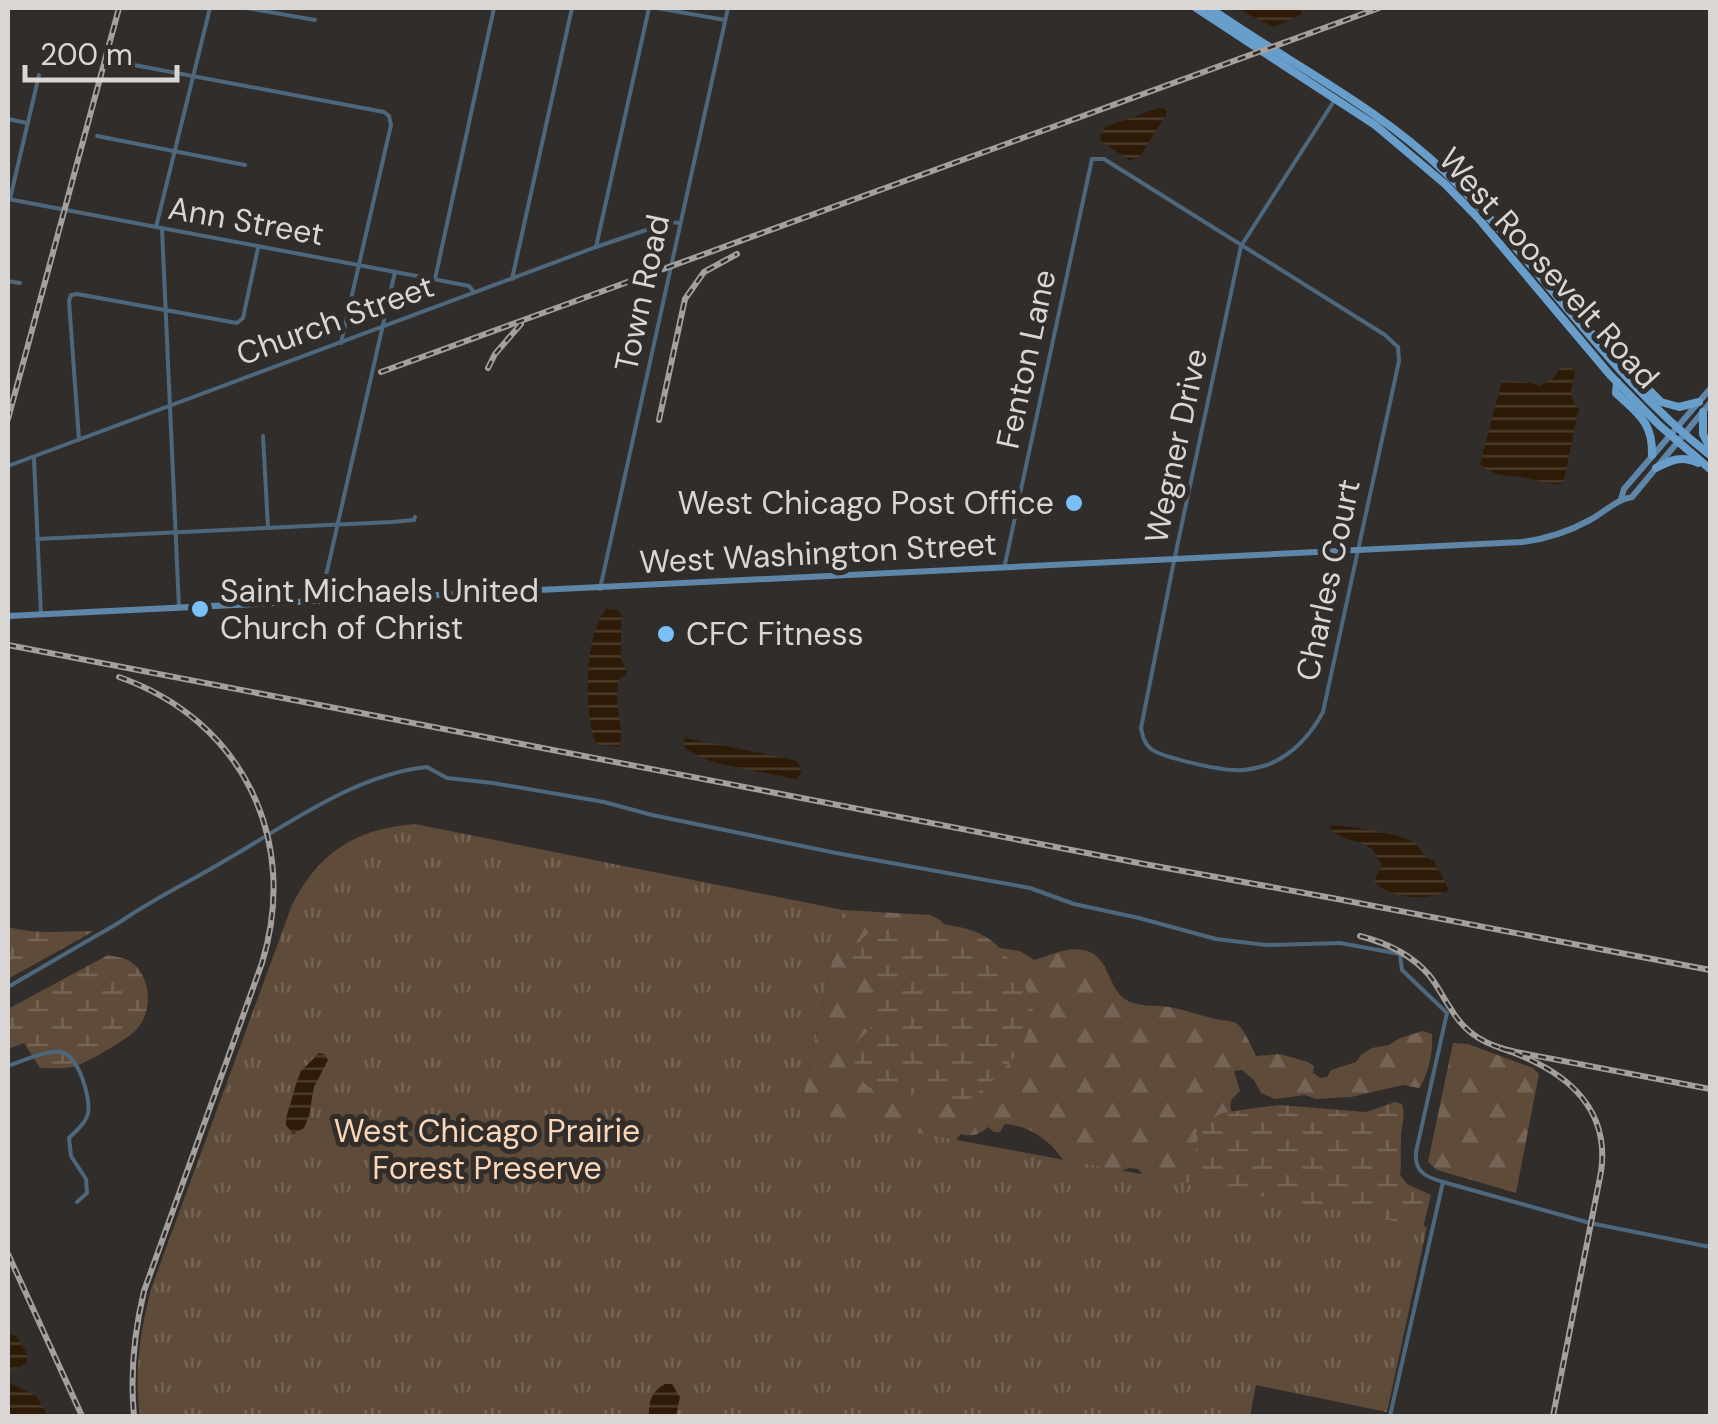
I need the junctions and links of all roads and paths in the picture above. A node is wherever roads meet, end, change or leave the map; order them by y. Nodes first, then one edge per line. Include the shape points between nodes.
1 (210, 8) edge
2 (247, 8) edge
3 (494, 8) edge
4 (572, 8) edge
5 (649, 8) edge
6 (658, 8) edge
7 (728, 8) edge
8 (1196, 8) edge
9 (1210, 8) edge
10 (314, 20) dead end
11 (725, 20) junction
12 (118, 62) dead end
13 (39, 75) dead end
14 (192, 76) junction
15 (1338, 94) junction
16 (8, 119) edge
17 (28, 123) junction
18 (97, 136) dead end
19 (174, 151) junction
20 (245, 165) dead end
21 (9, 199) edge
22 (680, 223) junction
23 (159, 227) junction
24 (258, 246) junction
25 (1242, 246) junction
26 (596, 248) junction
27 (358, 265) junction
28 (394, 272) junction
29 (512, 278) junction
30 (435, 279) junction
31 (8, 280) edge
32 (20, 283) dead end
33 (474, 292) junction
34 (165, 310) junction
35 (381, 328) junction
36 (1582, 328) junction
37 (341, 343) junction
38 (1617, 382) junction
39 (1710, 389) edge
40 (1699, 402) junction
41 (1710, 403) edge
42 (170, 406) junction
43 (1703, 412) junction
44 (1673, 431) junction
45 (263, 436) dead end
46 (1681, 438) junction
47 (79, 440) junction
48 (1710, 452) edge
49 (1652, 455) junction
50 (34, 458) junction
51 (8, 466) edge
52 (1656, 468) junction
53 (1710, 469) edge
54 (1620, 499) junction
55 (415, 517) dead end
56 (337, 525) junction
57 (268, 528) junction
58 (176, 532) junction
59 (37, 538) junction
60 (1357, 552) junction
61 (1174, 561) junction
62 (1004, 569) junction
63 (600, 589) junction
64 (320, 602) junction
65 (179, 608) junction
66 (41, 614) junction
67 (8, 616) edge
68 (1234, 770) joint
69 (8, 987) edge
70 (8, 1066) edge
71 (1443, 1182) junction
72 (77, 1202) dead end
73 (1710, 1246) edge
74 (1390, 1416) edge

1 - 14 street
2 - 10 street
3 - 30 street
4 - 29 street
5 - 26 street
6 - 11 street
7 - 11 street, Town Road
8 - 15 main road, West Roosevelt Road
9 - 15 main road, West Roosevelt Road
11 - 22 street, Town Road
12 - 14 street
13 - 17 street
14 - 19 street
14 - 27 street via 390,116
15 - 25 street, Wegner Drive
15 - 36 main road, West Roosevelt Road via 1385,121 1446,173
15 - 38 main road, West Roosevelt Road via 1467,206
16 - 17 street
17 - 21 street
18 - 19 street
19 - 20 street
19 - 23 street
21 - 23 street, Ann Street
22 - 26 street, Church Street
22 - 63 street, Town Road
23 - 24 street, Ann Street
23 - 34 street
24 - 27 street, Ann Street
24 - 34 street via 239,322
25 - 60 street, Charles Court via 1398,348
25 - 61 street, Wegner Drive
25 - 62 street, Fenton Lane via 1104,159 1092,159
26 - 29 street, Church Street
27 - 28 street, Ann Street
27 - 37 street
28 - 30 street, Ann Street
28 - 35 street
29 - 33 street, Church Street
30 - 33 street, Ann Street
31 - 32 street
33 - 35 street, Church Street
34 - 42 street
34 - 47 street via 71,295
35 - 37 street, Church Street
35 - 56 street
36 - 40 main road via 1661,402
36 - 44 main road, West Roosevelt Road
37 - 42 street, Church Street
38 - 44 main road, West Roosevelt Road
38 - 49 main road via 1616,392 1651,432
39 - 40 main road, West Washington Street
40 - 44 main road, West Washington Street
41 - 43 main road, West Washington Street
42 - 47 street, Church Street
42 - 58 street
43 - 46 main road, West Washington Street
43 - 48 main road
44 - 46 main road, West Roosevelt Road
44 - 49 main road, West Washington Street
45 - 57 street
46 - 48 main road, West Roosevelt Road
46 - 52 main road, West Washington Street
46 - 53 main road, West Roosevelt Road
47 - 50 street, Church Street
49 - 54 main road, West Washington Street
50 - 51 street, Church Street
50 - 59 street
52 - 53 main road via 1682,458
52 - 54 main road, West Washington Street via 1632,497
54 - 60 main road, West Washington Street via 1567,531 1537,540
55 - 56 street
56 - 57 street
56 - 64 street
57 - 58 street
58 - 59 street
58 - 65 street
59 - 66 street
60 - 61 main road, West Washington Street
60 - 68 street, Charles Court via 1323,712 1312,733 1269,764
61 - 62 main road, West Washington Street
61 - 68 street, Wegner Drive via 1141,728 1144,742 1165,756
62 - 63 main road, West Washington Street
63 - 64 main road, West Washington Street
64 - 65 main road, West Washington Street
65 - 66 main road, West Washington Street
66 - 67 main road, West Washington Street
69 - 71 street via 317,807 427,767 448,778 604,802 1030,888 1233,942 1340,943 1400,954 1402,970 1447,1012 1415,1160 1421,1173
70 - 72 street via 52,1052 74,1060 88,1114 70,1138 71,1156 86,1179 87,1193
71 - 73 street via 1590,1224
71 - 74 street

